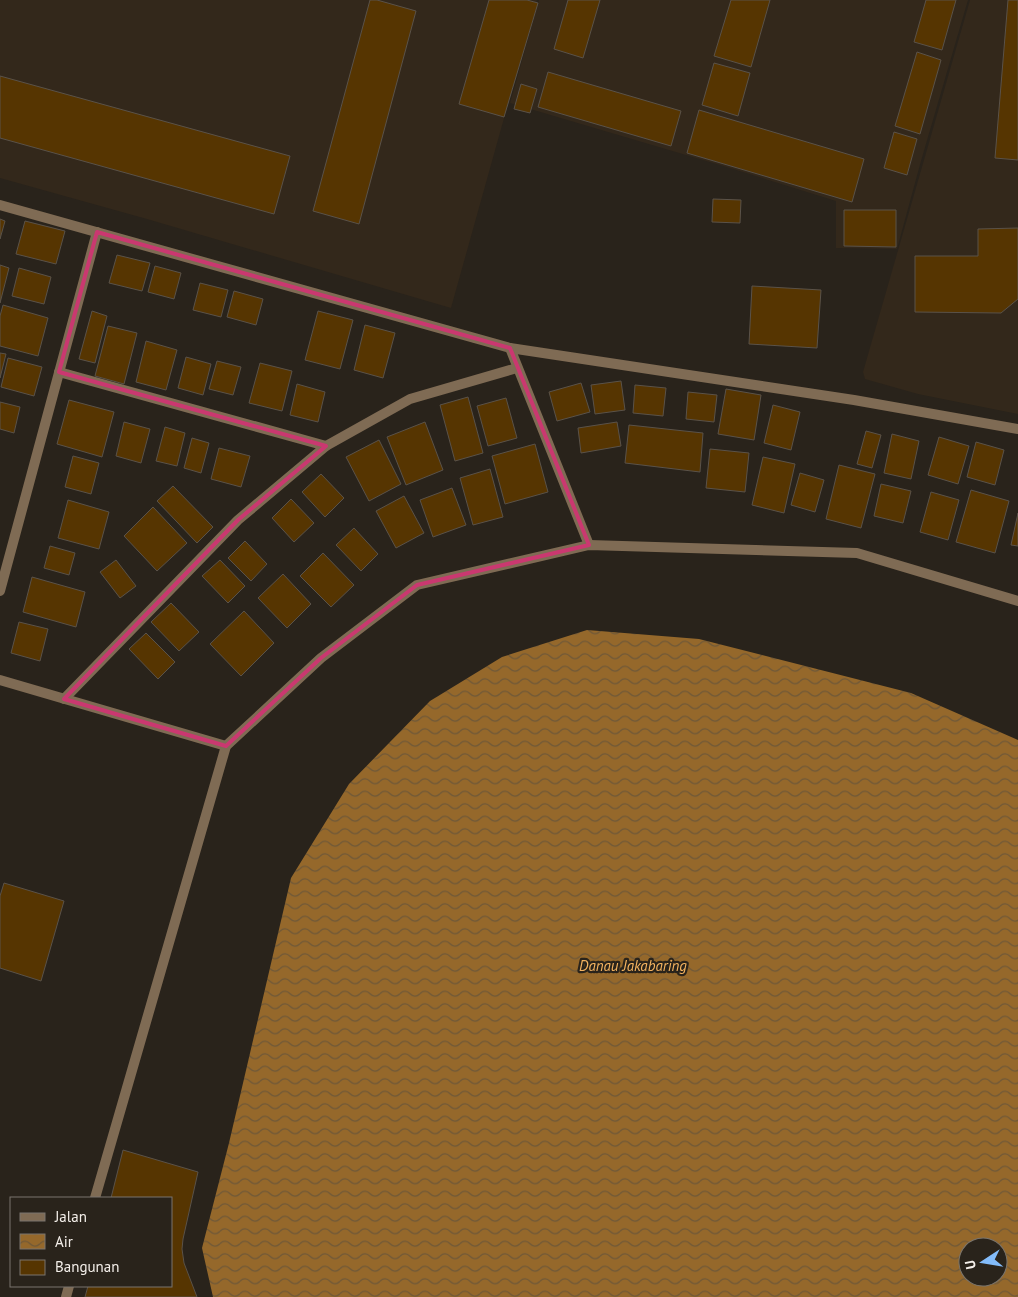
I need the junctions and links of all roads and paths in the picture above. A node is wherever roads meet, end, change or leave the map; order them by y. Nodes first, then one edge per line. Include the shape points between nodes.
1 (0, 206) edge
2 (97, 232) junction
3 (510, 348) junction
4 (518, 368) junction
5 (59, 372) junction
6 (1018, 429) edge
7 (326, 446) junction
8 (589, 545) junction
9 (0, 591) edge
10 (1018, 601) edge
11 (0, 680) edge
12 (64, 699) junction
13 (226, 746) junction
14 (95, 1197) edge

1 - 2 street
2 - 3 street
2 - 5 street
3 - 4 street
3 - 6 street via 854,400
4 - 7 street via 410,399
4 - 8 street
5 - 7 street
5 - 9 street
7 - 12 street via 238,520
8 - 10 street via 857,553
8 - 13 street via 417,585 321,658
11 - 12 street
12 - 13 street
13 - 14 street

